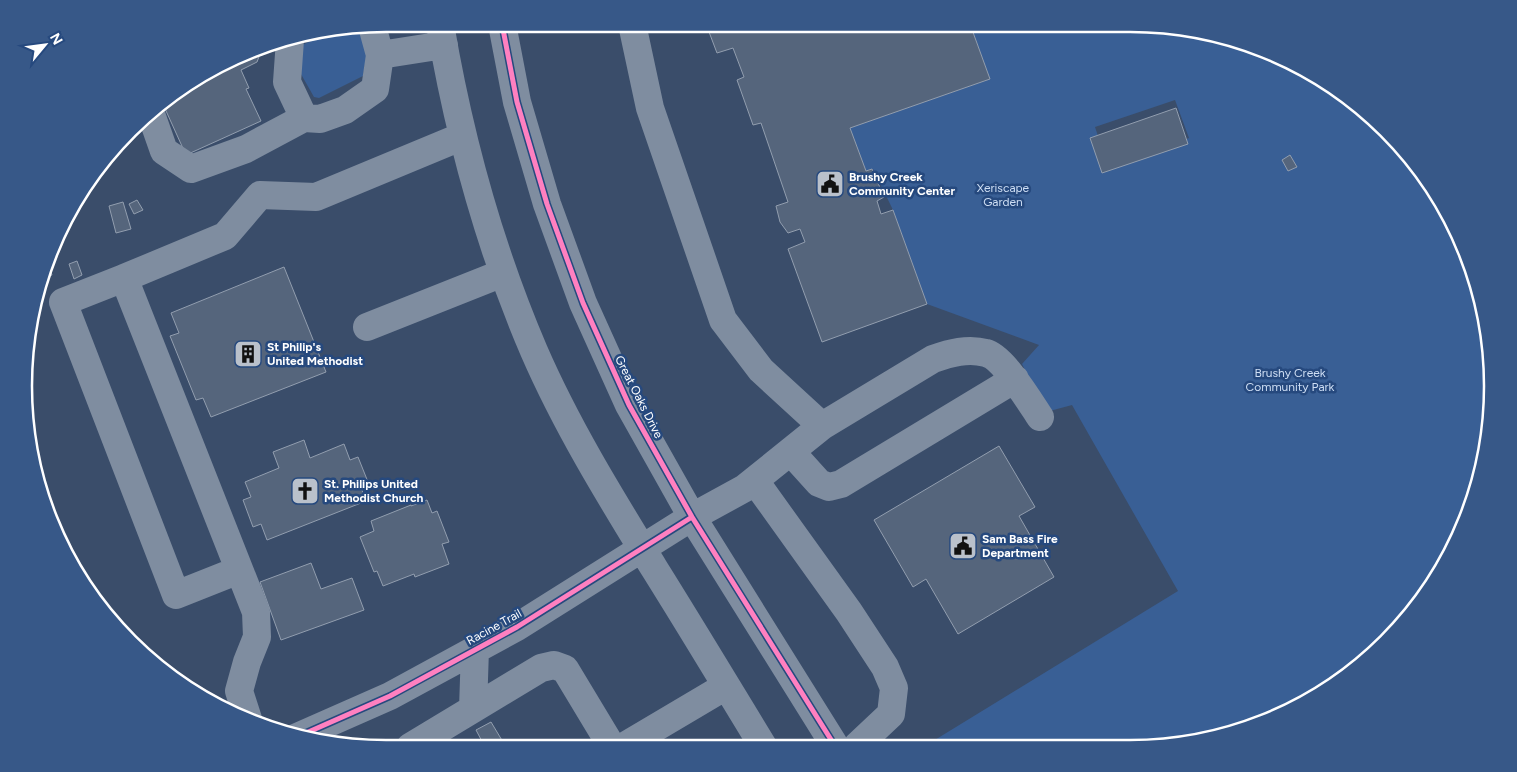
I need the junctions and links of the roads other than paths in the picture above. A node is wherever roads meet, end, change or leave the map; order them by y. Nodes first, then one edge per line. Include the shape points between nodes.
1 (504, 32) edge
2 (634, 32) edge
3 (374, 33) edge
4 (442, 34) edge
5 (290, 46) edge
6 (380, 55) junction
7 (304, 118) junction
8 (153, 120) edge
9 (463, 136) junction
10 (503, 273) junction
11 (124, 278) junction
12 (367, 327) dead end
13 (1015, 379) junction
14 (1040, 418) dead end
15 (822, 426) junction
16 (791, 452) junction
17 (755, 481) junction
18 (692, 517) junction
19 (642, 548) junction
20 (239, 570) junction
21 (475, 649) junction
22 (726, 686) junction
23 (472, 709) junction
24 (245, 710) edge
25 (310, 731) edge
26 (421, 740) edge
27 (608, 740) edge
28 (635, 740) edge
29 (759, 740) edge
30 (831, 740) edge
31 (863, 740) edge

1 - 18 street, Great Oaks Drive via 518,102 544,194 583,304 629,405
2 - 15 street via 650,108 723,320 761,370
3 - 6 street
4 - 6 street
4 - 9 street
5 - 7 street via 287,82
6 - 7 street via 375,89 345,110 320,119
7 - 8 street via 246,149 191,169 164,151
9 - 10 street
9 - 11 street via 316,197 260,195 225,236
10 - 12 street
10 - 19 street via 534,351 570,425
11 - 20 street
11 - 20 street via 63,302 176,595
13 - 14 street, Racine Trail
13 - 15 street, Racine Trail via 988,353 951,353 934,359
13 - 16 street via 841,484 829,487 819,483
15 - 16 street, Racine Trail
16 - 17 street, Racine Trail
17 - 18 street, Racine Trail
17 - 31 street via 849,612 885,667 894,688 891,714
18 - 19 street, Racine Trail
18 - 30 street, Great Oaks Drive
19 - 21 street, Racine Trail via 517,627
19 - 22 street
20 - 24 street via 256,612 257,638 239,691
21 - 23 street
21 - 25 street, Racine Trail via 390,696
22 - 28 street
22 - 29 street
23 - 26 street
23 - 27 street via 541,668 554,665 566,669

